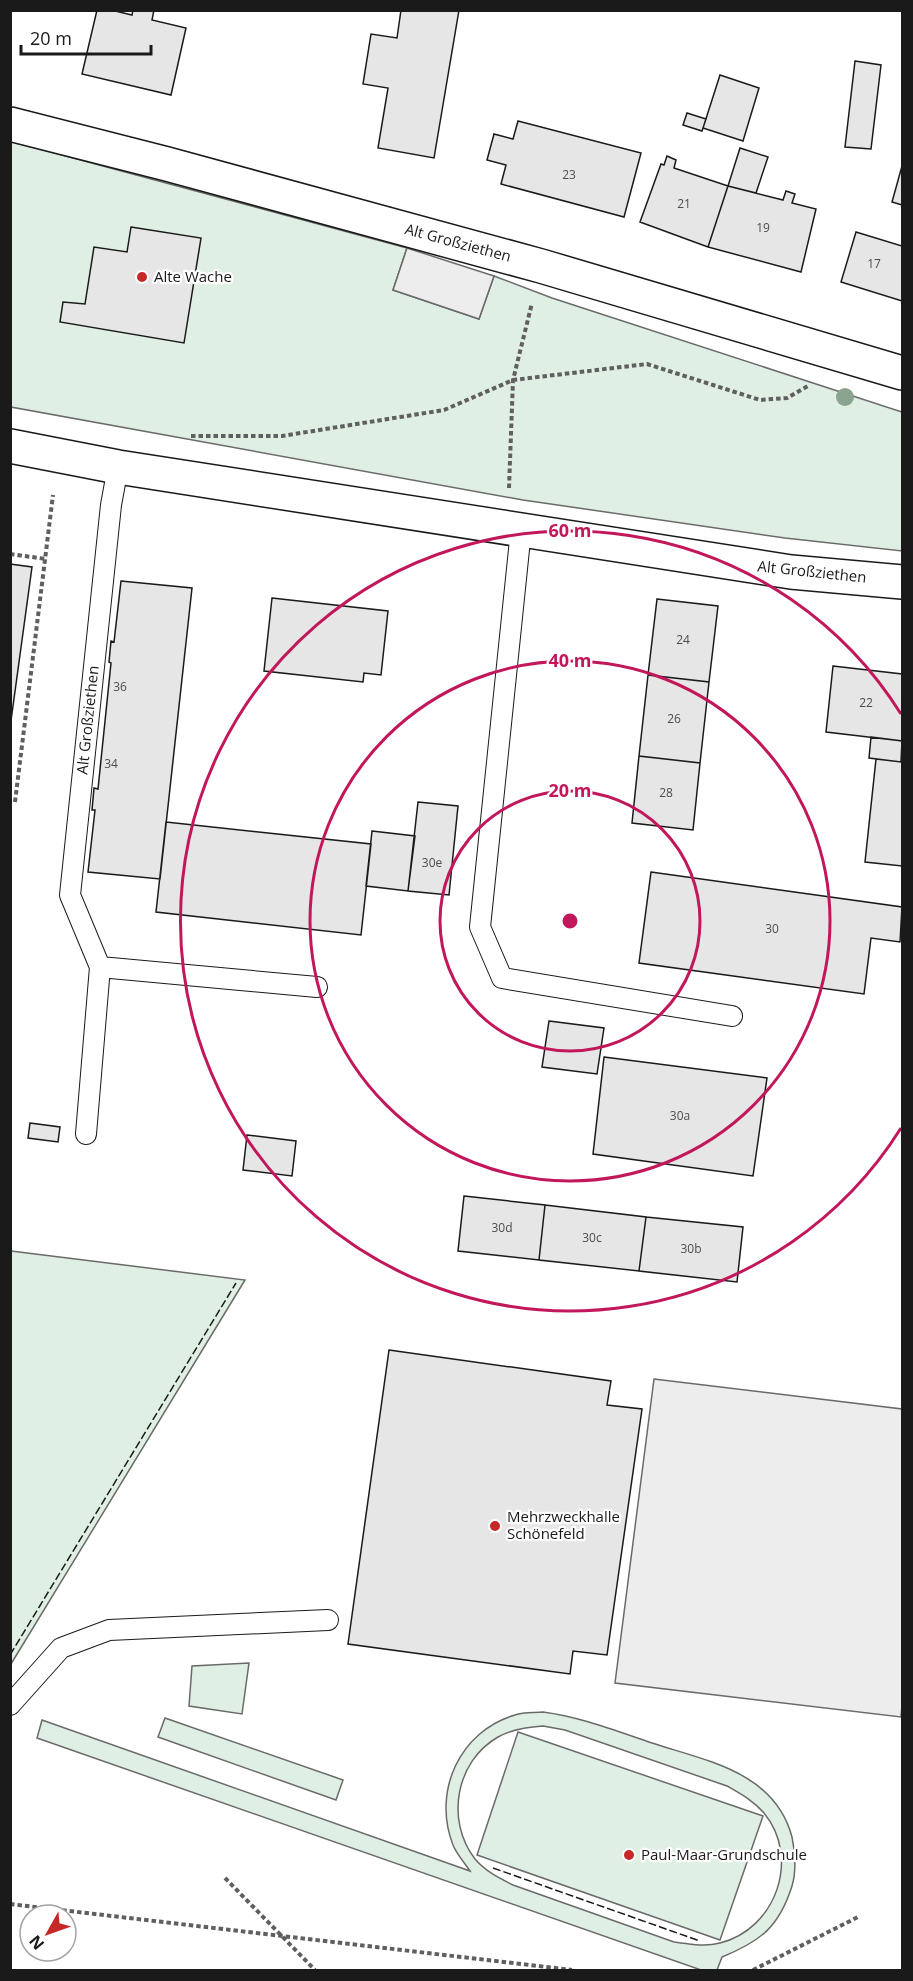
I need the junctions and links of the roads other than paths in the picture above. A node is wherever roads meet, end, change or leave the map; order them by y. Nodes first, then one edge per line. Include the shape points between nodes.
1 (12, 129) edge
2 (903, 373) edge
3 (10, 446) edge
4 (117, 467) junction
5 (514, 529) junction
6 (903, 582) edge
7 (100, 967) junction
8 (317, 987) dead end
9 (732, 1016) dead end
10 (86, 1134) dead end
11 (328, 1620) dead end
12 (10, 1705) edge

1 - 2 street, Alt Großziethen via 167,164 541,266
3 - 4 street, Alt Großziethen
4 - 5 street, Alt Großziethen
4 - 7 lane, Alt Großziethen via 69,895
5 - 6 street, Alt Großziethen via 791,572
5 - 9 lane via 480,927 502,978
7 - 8 lane
7 - 10 lane, Alt Großziethen
11 - 12 lane via 109,1630 61,1648

